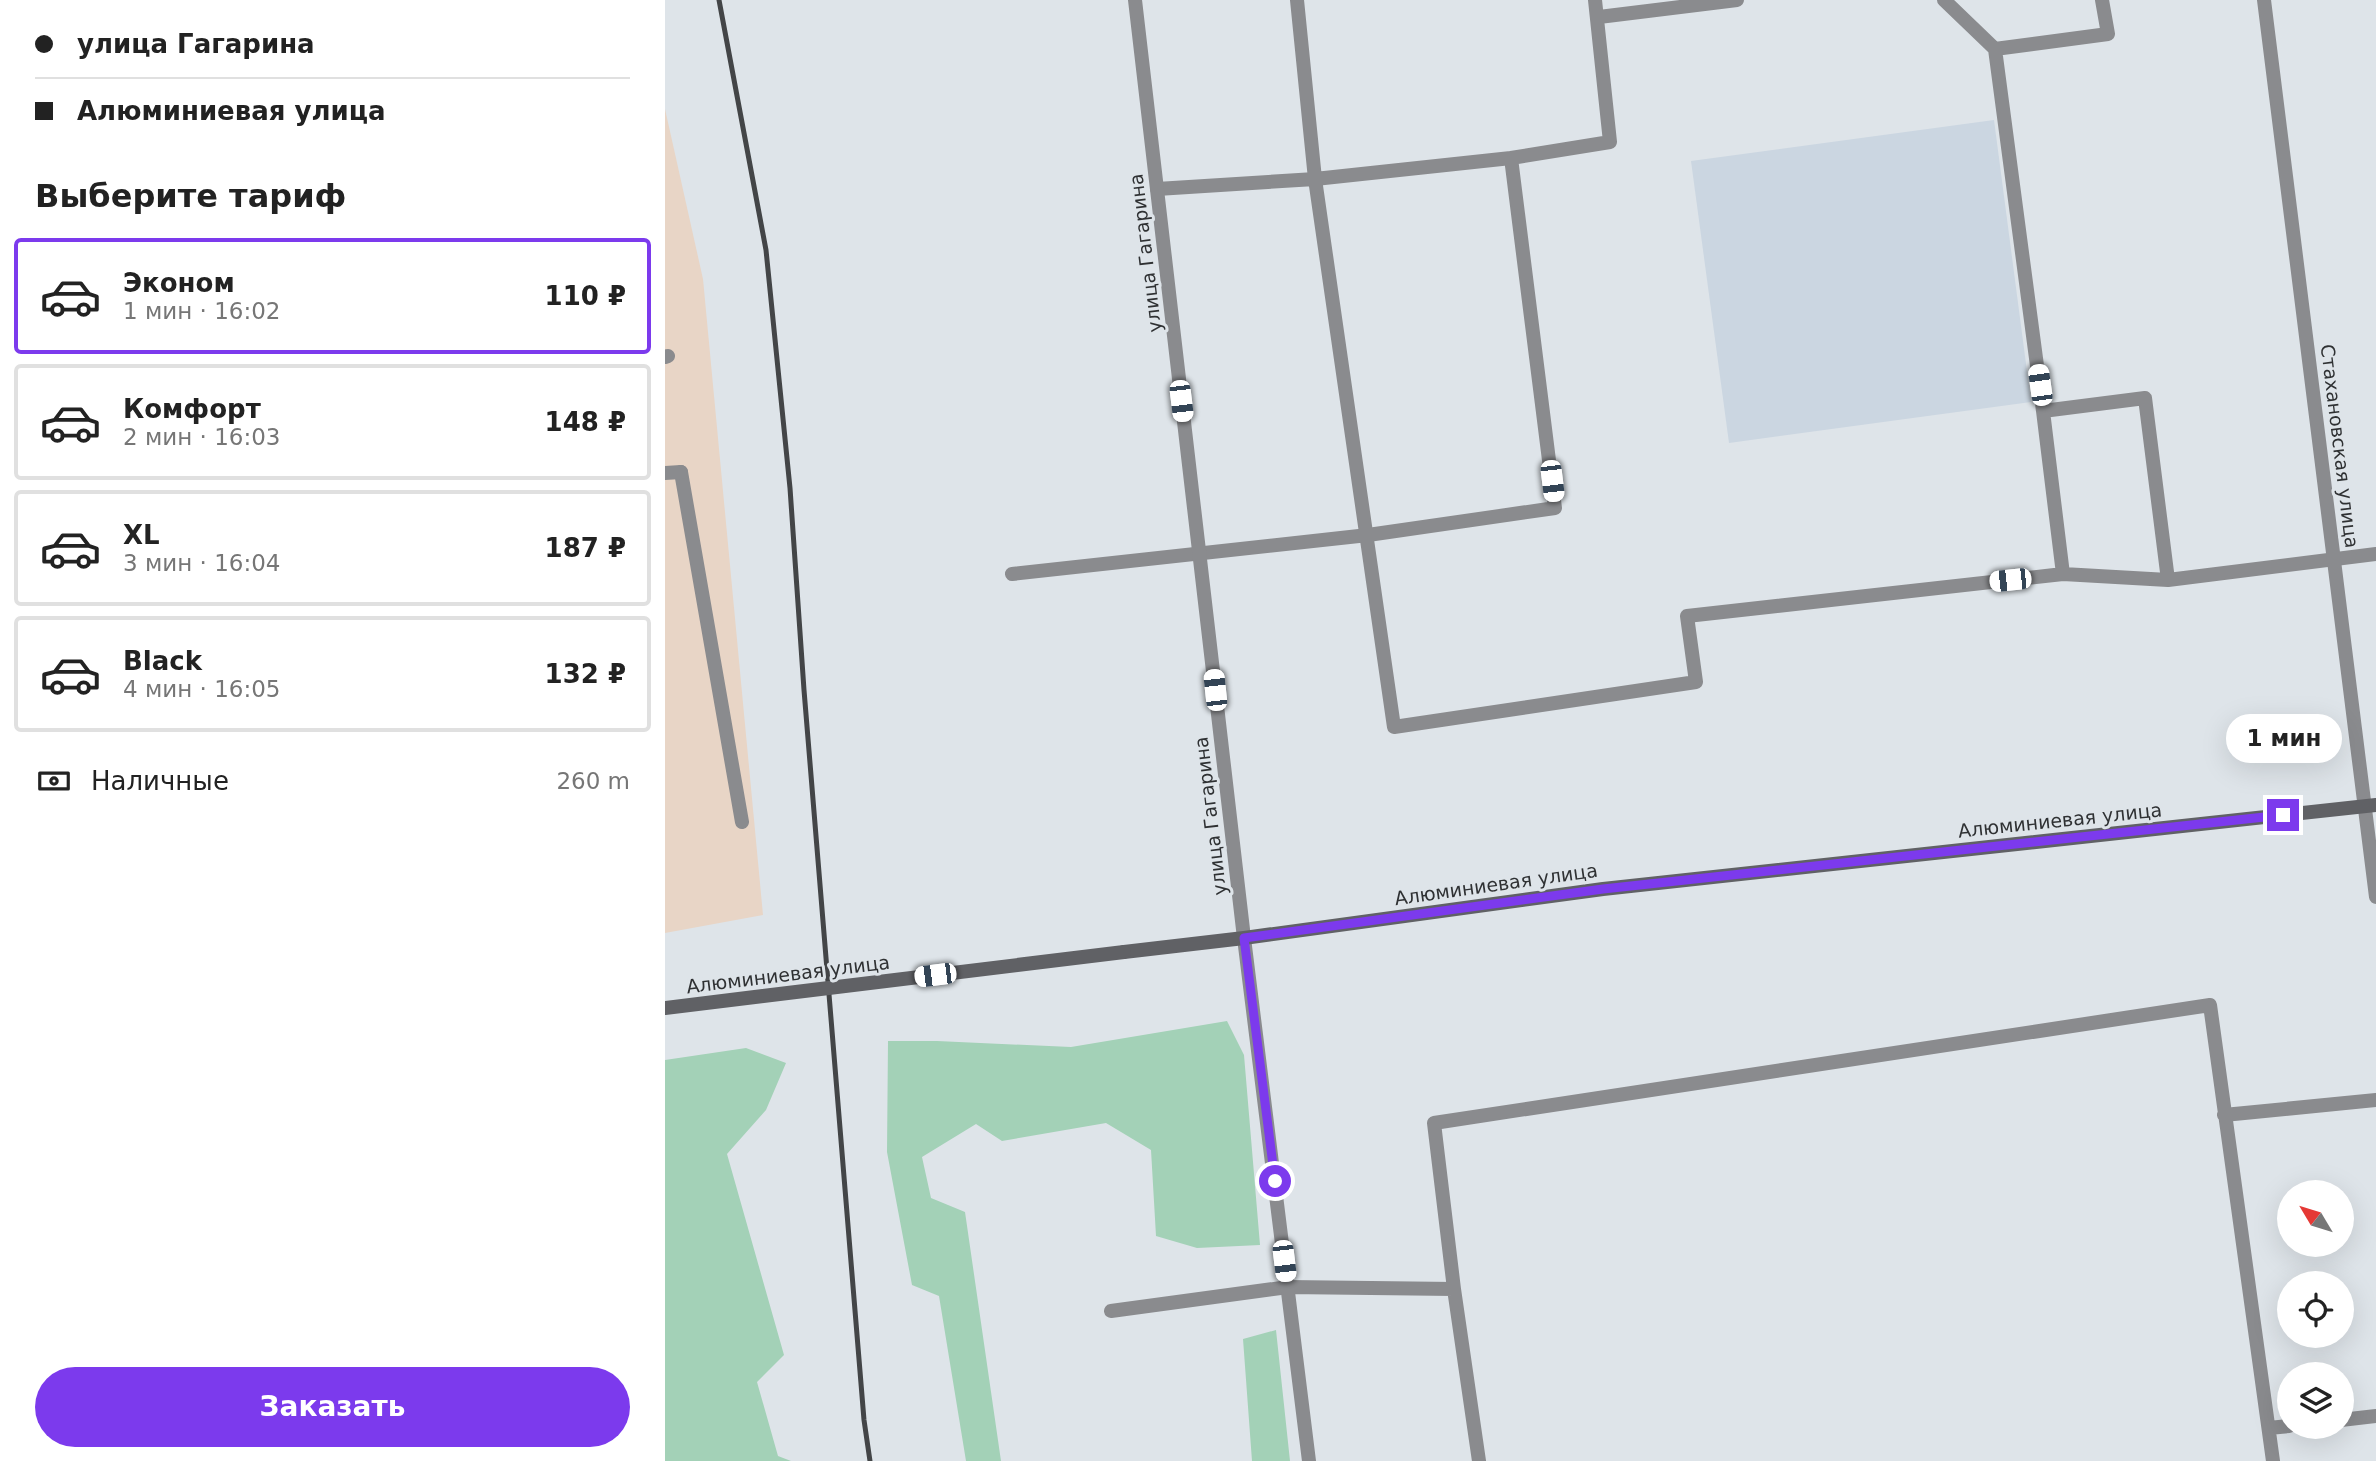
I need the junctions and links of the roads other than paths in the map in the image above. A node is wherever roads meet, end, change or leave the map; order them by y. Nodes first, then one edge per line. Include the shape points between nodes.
1 (1135, 0) edge
2 (1297, 0) edge
3 (1595, 0) edge
4 (1737, 0) edge
5 (1944, 0) edge
6 (2102, 0) edge
7 (2264, 0) edge
8 (1598, 17) junction
9 (1995, 49) junction
10 (1511, 158) junction
11 (1315, 179) junction
12 (1157, 189) junction
13 (2043, 411) junction
14 (665, 473) edge
15 (1368, 536) junction
16 (1199, 552) junction
17 (2376, 554) edge
18 (2335, 561) junction
19 (1012, 574) dead end
20 (2063, 574) junction
21 (2168, 580) junction
22 (2370, 806) edge
23 (742, 822) dead end
24 (2376, 897) edge
25 (1244, 938) junction
26 (665, 1008) edge
27 (2376, 1100) edge
28 (2224, 1115) junction
29 (1288, 1287) junction
30 (1454, 1289) junction
31 (1111, 1311) dead end
32 (2376, 1416) edge
33 (2354, 1419) edge
34 (2277, 1428) edge
35 (2269, 1429) junction
36 (1309, 1461) edge
37 (1479, 1461) edge
38 (2273, 1461) edge

1 - 12 street, улица Гагарина
2 - 11 street
3 - 8 street
4 - 8 street
5 - 9 street
6 - 9 street via 2108,34
7 - 18 street, Стахановская улица
8 - 10 street via 1610,142
9 - 13 street
10 - 11 street
10 - 15 street via 1555,508
11 - 12 street
11 - 15 street
12 - 16 street, улица Гагарина
13 - 20 street
13 - 21 street via 2145,398
14 - 23 street via 681,471
15 - 16 street
15 - 20 street via 1394,727 1696,682 1687,616
16 - 19 street
16 - 25 street, улица Гагарина
17 - 18 street
18 - 21 street
18 - 22 street, Стахановская улица
20 - 21 street
22 - 24 street, Стахановская улица
22 - 25 main road, Алюминиевая улица via 1603,889
25 - 26 main road, Алюминиевая улица, bridge
25 - 29 street, улица Гагарина
27 - 28 street
28 - 30 street via 2210,1005 1434,1123
28 - 35 street
29 - 30 street
29 - 31 street
29 - 36 street, улица Гагарина
30 - 37 street
32 - 33 street
34 - 35 street
35 - 38 street

